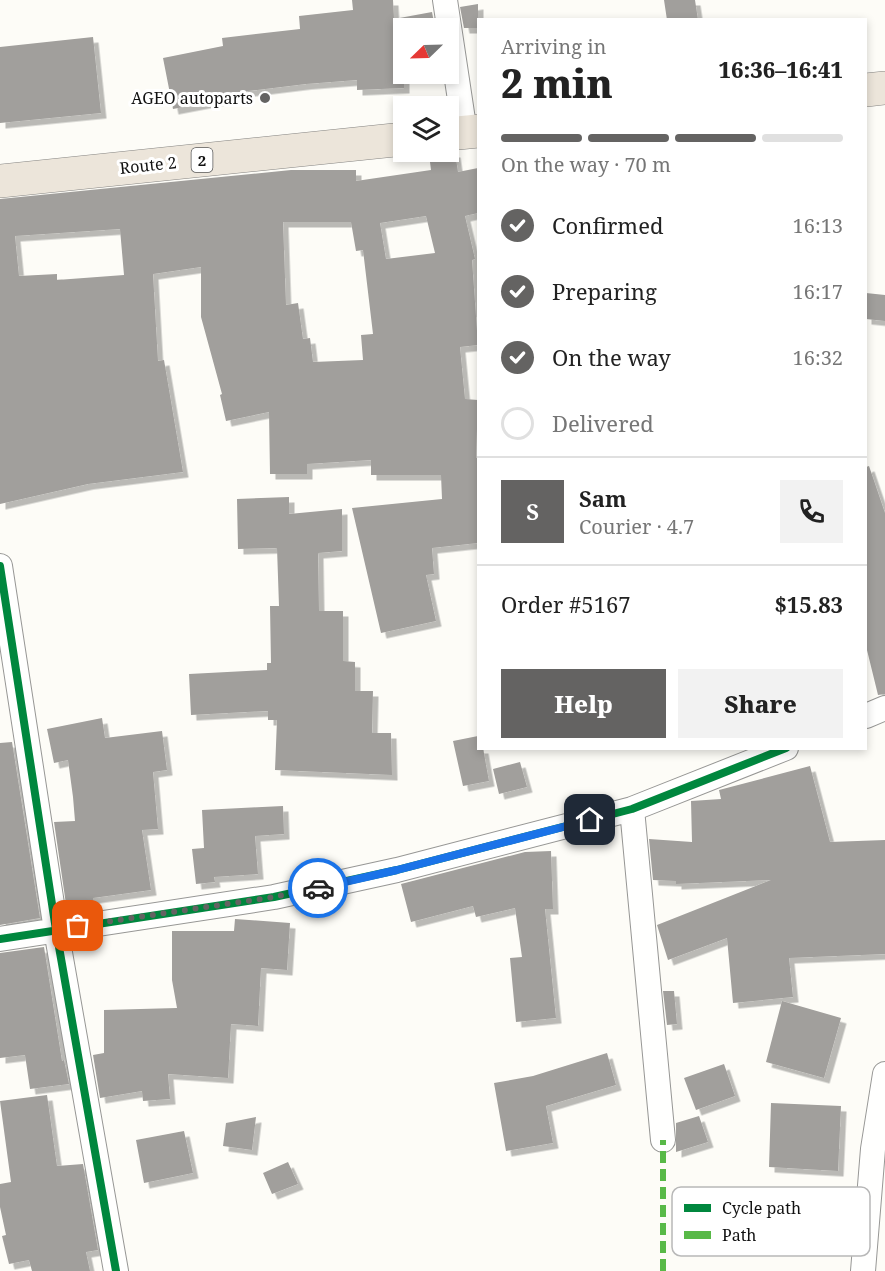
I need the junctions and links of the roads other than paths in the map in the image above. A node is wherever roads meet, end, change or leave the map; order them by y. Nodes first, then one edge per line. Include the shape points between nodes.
1 (445, 0) edge
2 (885, 88) edge
3 (867, 90) edge
4 (464, 133) edge
5 (393, 140) edge
6 (0, 181) edge
7 (0, 566) edge
8 (885, 708) edge
9 (867, 716) edge
10 (781, 750) edge
11 (632, 810) junction
12 (56, 930) junction
13 (0, 939) edge
14 (885, 1074) edge
15 (663, 1140) dead end
16 (870, 1187) edge
17 (864, 1256) edge
18 (116, 1271) edge
19 (863, 1271) edge

1 - 4 street
2 - 3 highway
5 - 6 highway, Route 2 / 2
7 - 12 street
8 - 9 street
10 - 11 street
11 - 12 street via 274,897
11 - 15 street
12 - 13 street
12 - 18 street
14 - 16 street
17 - 19 street

